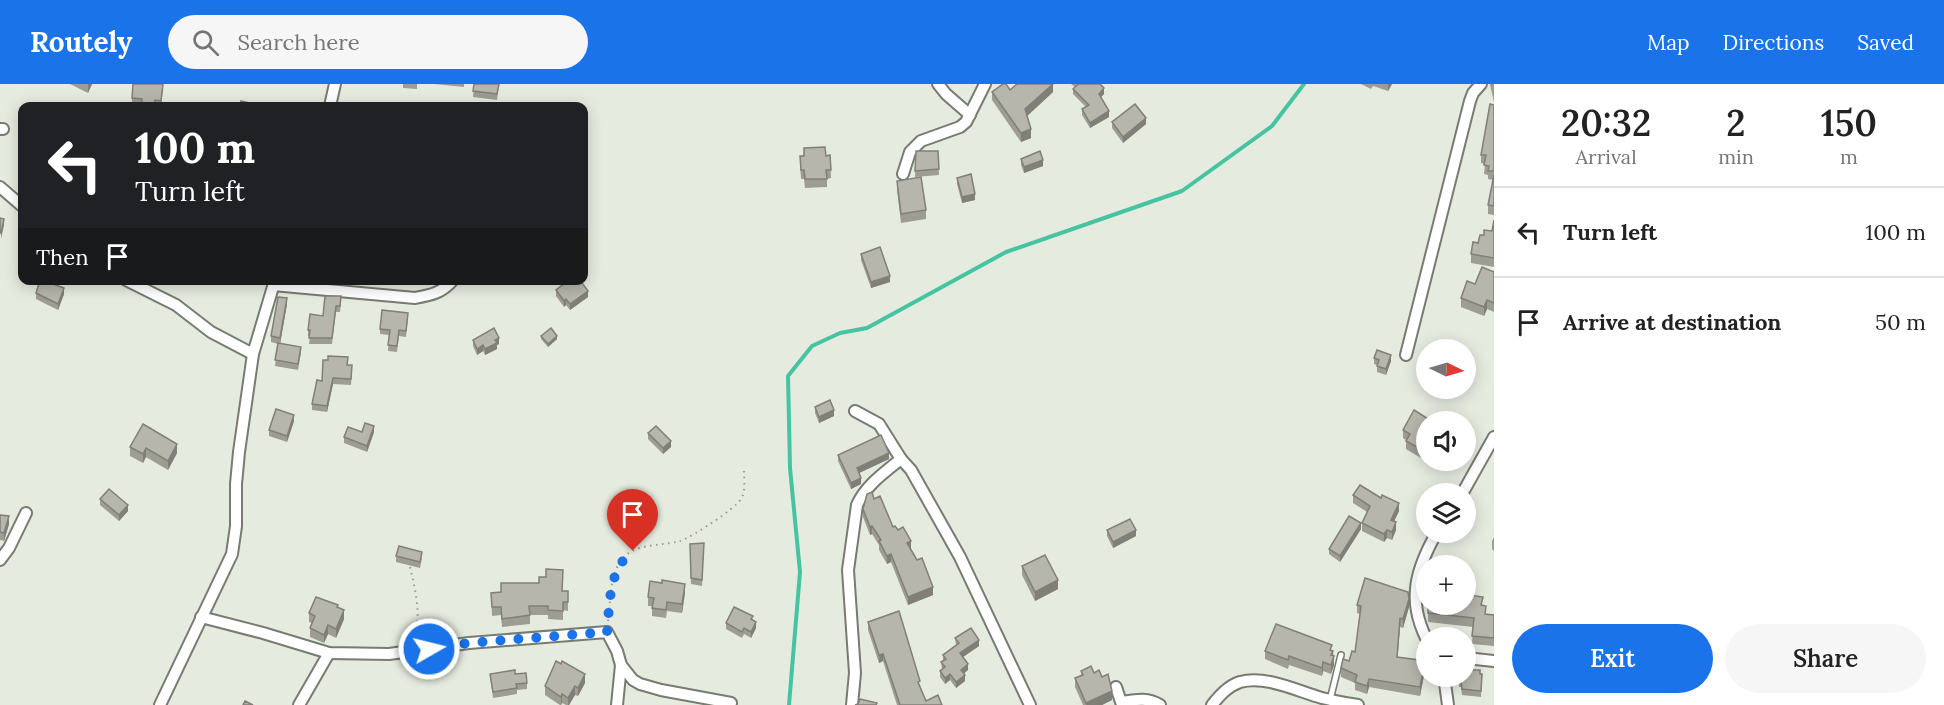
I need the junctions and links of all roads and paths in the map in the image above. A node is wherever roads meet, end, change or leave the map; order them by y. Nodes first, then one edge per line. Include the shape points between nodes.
1 (334, 84) edge
2 (938, 84) edge
3 (986, 84) edge
4 (1481, 84) edge
5 (331, 102) edge
6 (970, 115) junction
7 (903, 174) dead end
8 (0, 187) edge
9 (18, 203) edge
10 (149, 285) edge
11 (273, 285) edge
12 (293, 285) edge
13 (448, 285) edge
14 (253, 354) junction
15 (1406, 355) dead end
16 (855, 411) dead end
17 (1493, 441) edge
18 (901, 459) junction
19 (744, 471) dead end
20 (1468, 483) edge
21 (26, 513) dead end
22 (1431, 543) edge
23 (0, 560) edge
24 (410, 567) edge
25 (201, 617) junction
26 (1421, 627) edge
27 (607, 632) junction
28 (409, 651) junction
29 (329, 653) junction
30 (1341, 655) dead end
31 (1476, 659) edge
32 (1494, 661) edge
33 (621, 665) junction
34 (1116, 687) dead end
35 (1446, 687) edge
36 (690, 700) edge
37 (1330, 700) junction
38 (730, 703) dead end
39 (160, 705) edge
40 (299, 705) edge
41 (617, 705) edge
42 (852, 705) edge
43 (1030, 705) edge
44 (1160, 705) edge
45 (1212, 705) edge
46 (1358, 705) edge
47 (1448, 705) edge

1 - 5 street
2 - 6 street
3 - 6 street
4 - 15 street via 1470,101
6 - 7 street via 960,127 921,141 910,152
8 - 9 street
10 - 14 street via 211,332
11 - 14 street
12 - 13 street via 415,298 434,295
14 - 25 street via 239,452 232,554
16 - 18 street via 879,424
17 - 20 street
18 - 42 street via 869,487 857,505 848,570 855,673
18 - 43 street via 960,557
19 - 27 path via 741,499 711,523 681,540 633,551 623,558 613,578
21 - 23 street
22 - 26 street via 1423,558 1415,596
24 - 28 path via 419,612
25 - 29 street
25 - 39 street
27 - 28 street
27 - 33 street
28 - 29 street
29 - 40 street
30 - 37 lane
31 - 32 street
33 - 36 street via 644,687
33 - 41 street
34 - 44 street via 1121,702 1143,699
35 - 47 street
36 - 38 street
37 - 45 street via 1280,684 1250,680 1225,690
37 - 46 street

